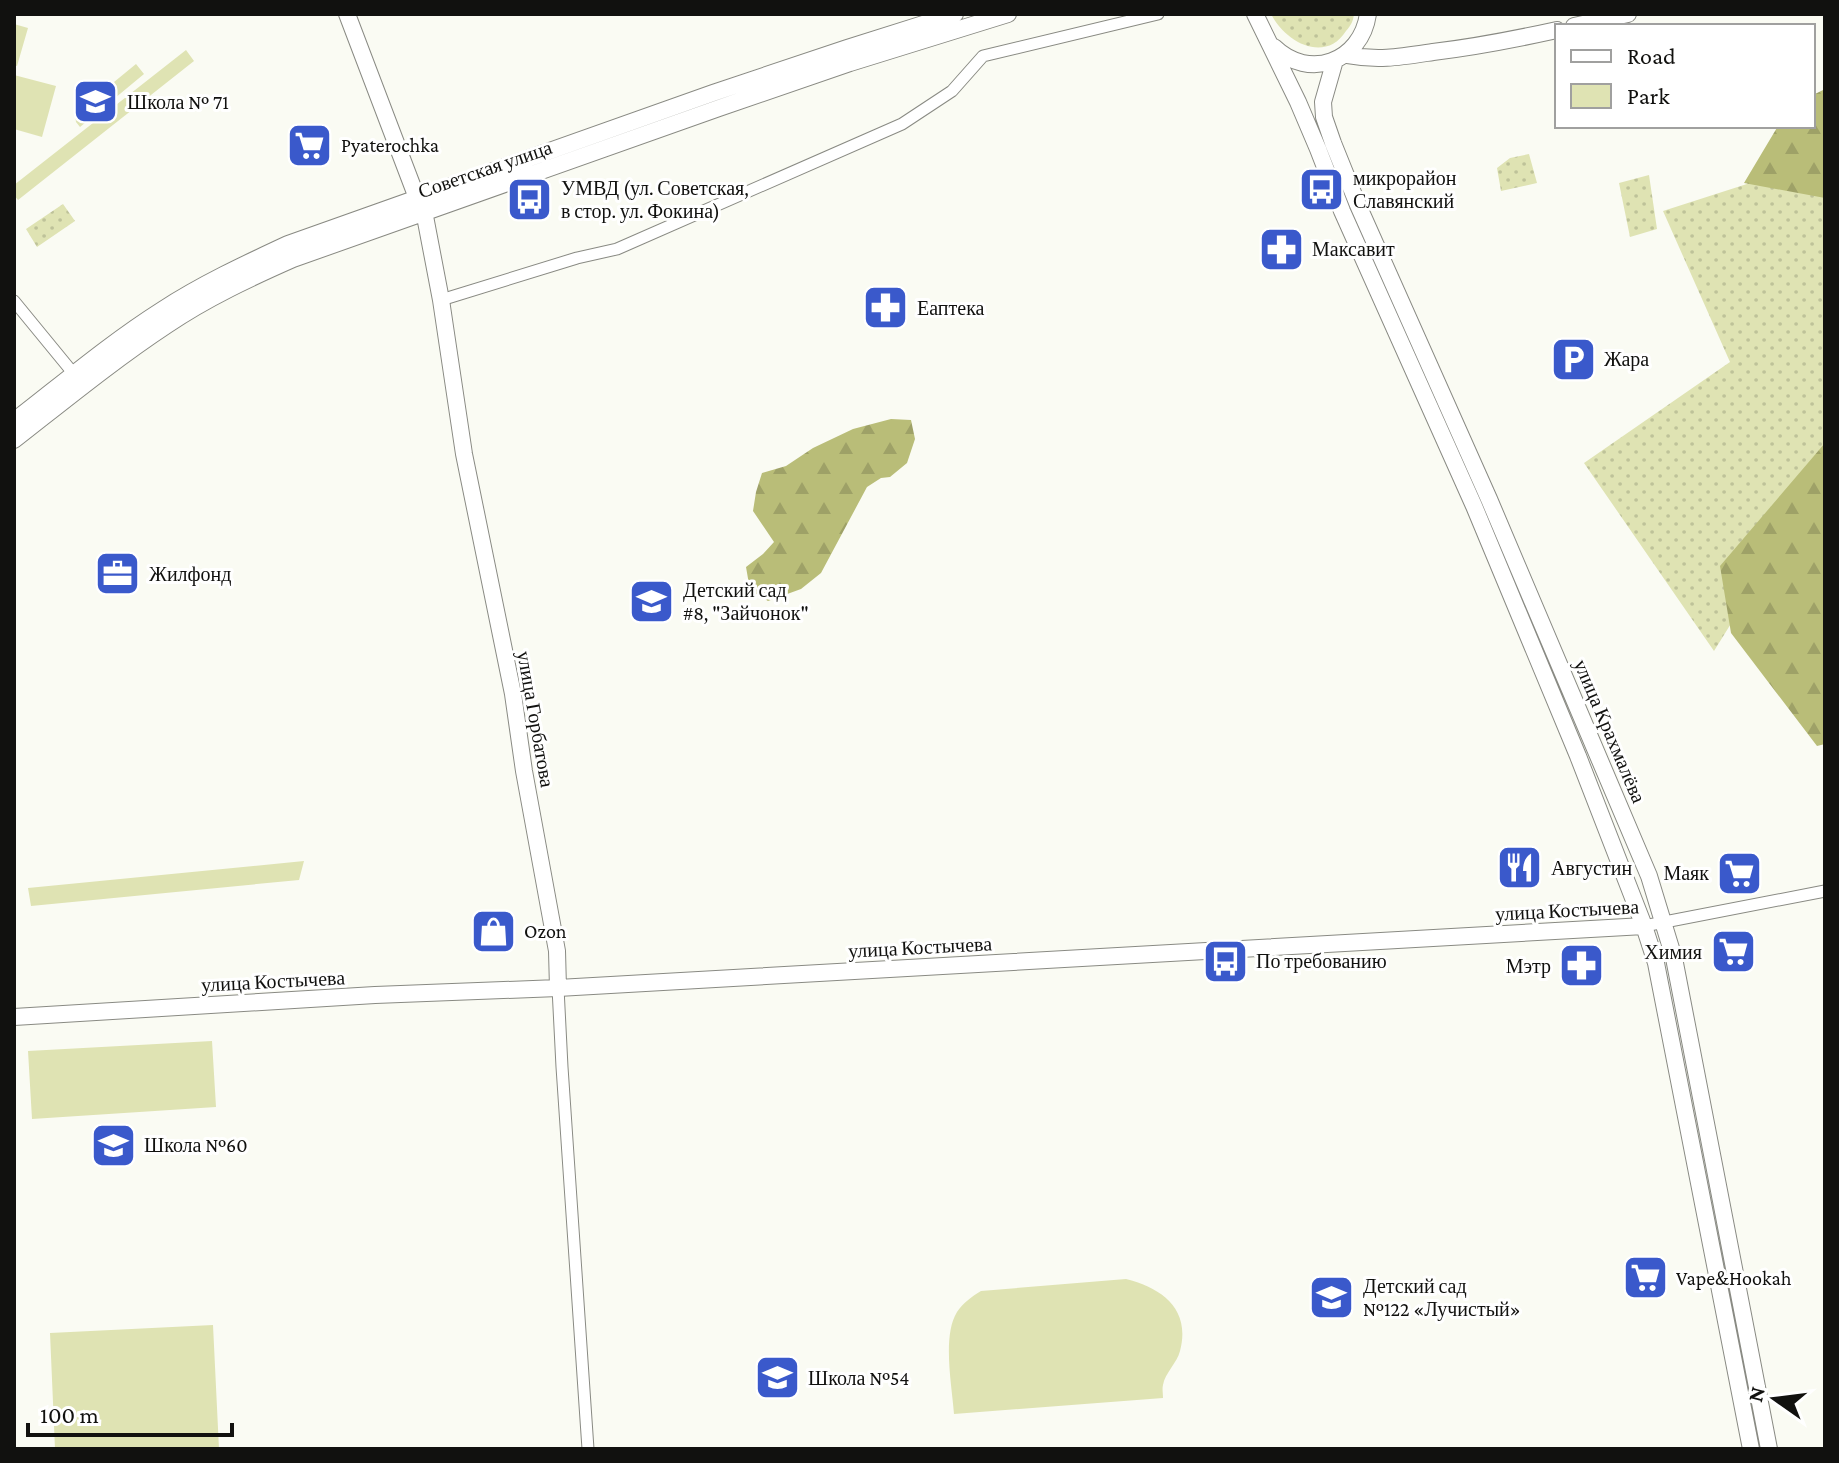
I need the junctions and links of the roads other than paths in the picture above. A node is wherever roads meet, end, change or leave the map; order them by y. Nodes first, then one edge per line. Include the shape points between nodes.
1 (347, 14) edge
2 (955, 14) edge
3 (1008, 14) edge
4 (1158, 14) edge
5 (1255, 14) edge
6 (1368, 14) edge
7 (1628, 14) edge
8 (1583, 24) edge
9 (1555, 30) edge
10 (1269, 42) junction
11 (1340, 58) junction
12 (421, 204) junction
13 (441, 300) junction
14 (14, 301) edge
15 (79, 380) junction
16 (14, 421) edge
17 (14, 440) edge
18 (1825, 891) edge
19 (1663, 923) junction
20 (1644, 926) junction
21 (558, 988) junction
22 (14, 1017) edge
23 (588, 1449) edge
24 (1751, 1449) edge
25 (1769, 1449) edge

1 - 12 main road, улица Горбатова
2 - 12 main road, Советская улица via 743,83
3 - 12 main road, Советская улица
4 - 13 street via 983,56 952,91 902,124 617,249
5 - 10 main road, улица Крахмалёва
6 - 11 main road, улица Крахмалёва via 1363,33
7 - 8 main road
9 - 11 main road via 1386,59
10 - 11 main road via 1301,63 1319,65
10 - 20 main road, улица Крахмалёва via 1474,506
11 - 19 main road, улица Крахмалёва via 1323,102 1333,143 1592,739
12 - 13 main road, улица Горбатова
12 - 15 main road, Советская улица via 239,284
13 - 21 main road, улица Горбатова via 464,454 513,694 557,951
14 - 15 street
15 - 16 main road, Советская улица
15 - 17 main road, Советская улица
18 - 19 street, улица Костычева
19 - 20 street, улица Костычева
19 - 25 main road, улица Крахмалёва
20 - 21 main road, улица Костычева
20 - 24 main road, улица Крахмалёва via 1659,978
21 - 22 main road, улица Костычева
21 - 23 street, улица Горбатова

